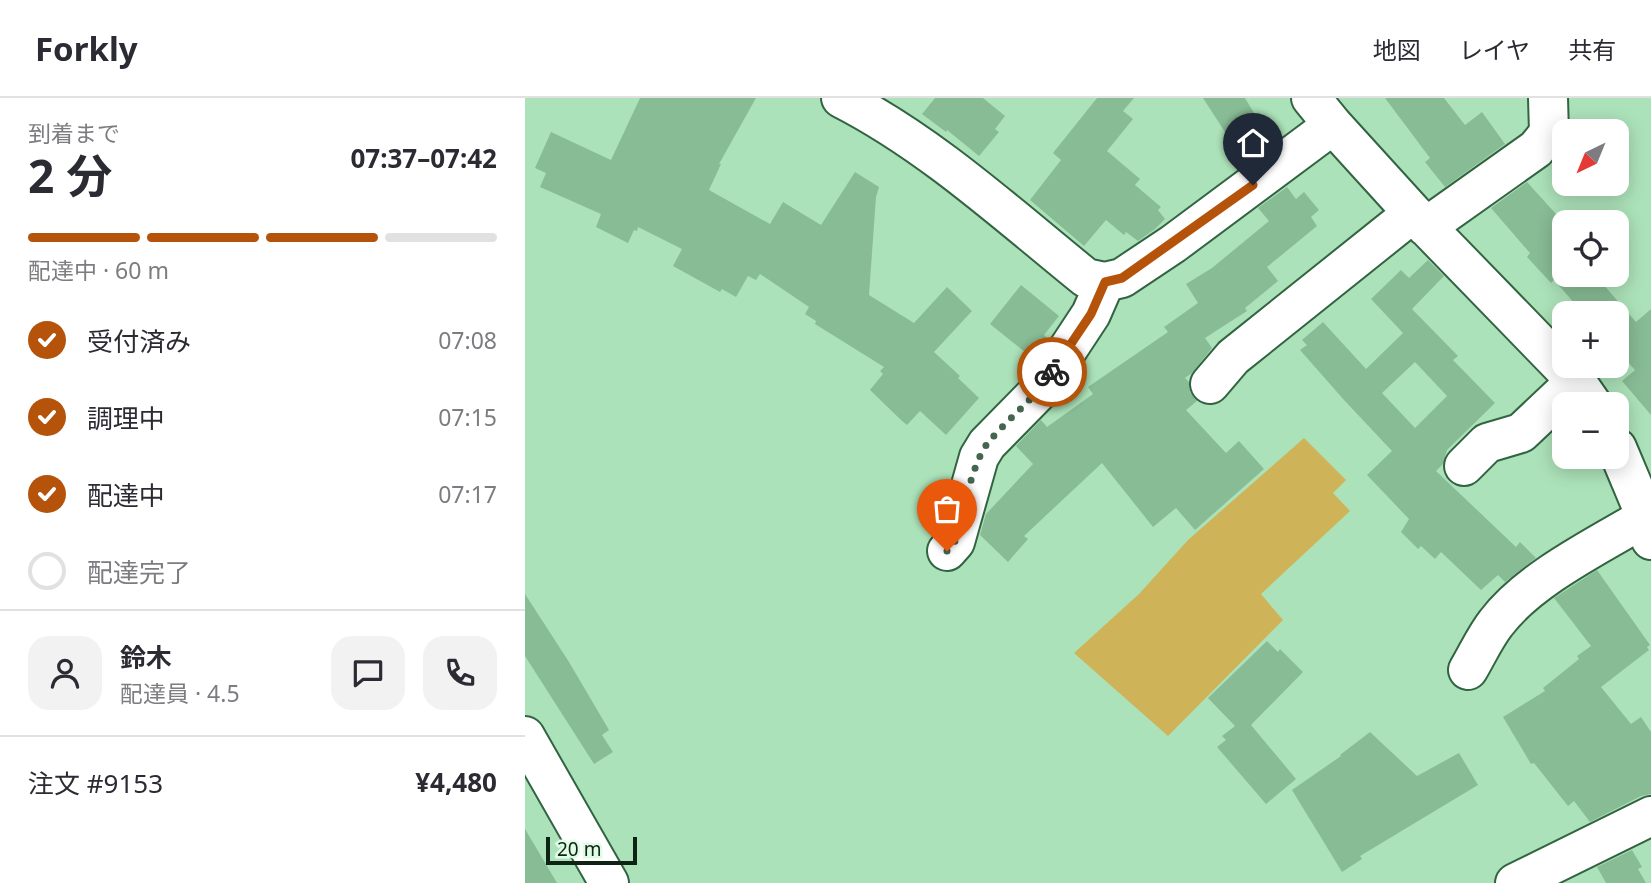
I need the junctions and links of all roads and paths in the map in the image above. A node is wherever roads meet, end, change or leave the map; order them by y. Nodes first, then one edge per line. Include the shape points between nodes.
1 (841, 98) edge
2 (1548, 98) edge
3 (1322, 112) edge
4 (1420, 220) junction
5 (1105, 282) junction
6 (1210, 384) dead end
7 (1583, 392) edge
8 (1552, 413) edge
9 (1464, 467) dead end
10 (1625, 469) edge
11 (1649, 528) edge
12 (947, 551) dead end
13 (1468, 670) dead end
14 (525, 736) edge
15 (1651, 816) edge
16 (609, 883) edge
17 (1515, 883) edge

1 - 5 street via 945,164 1086,278
2 - 4 street via 1549,133 1536,149
3 - 4 street
3 - 5 street via 1173,244 1122,278
4 - 6 street via 1233,357
4 - 7 street
5 - 12 street via 1091,314 1043,387 979,457 955,541
8 - 9 street via 1521,433 1487,443
10 - 11 street
11 - 13 street via 1567,564 1525,593 1496,623
14 - 16 street
15 - 17 street

